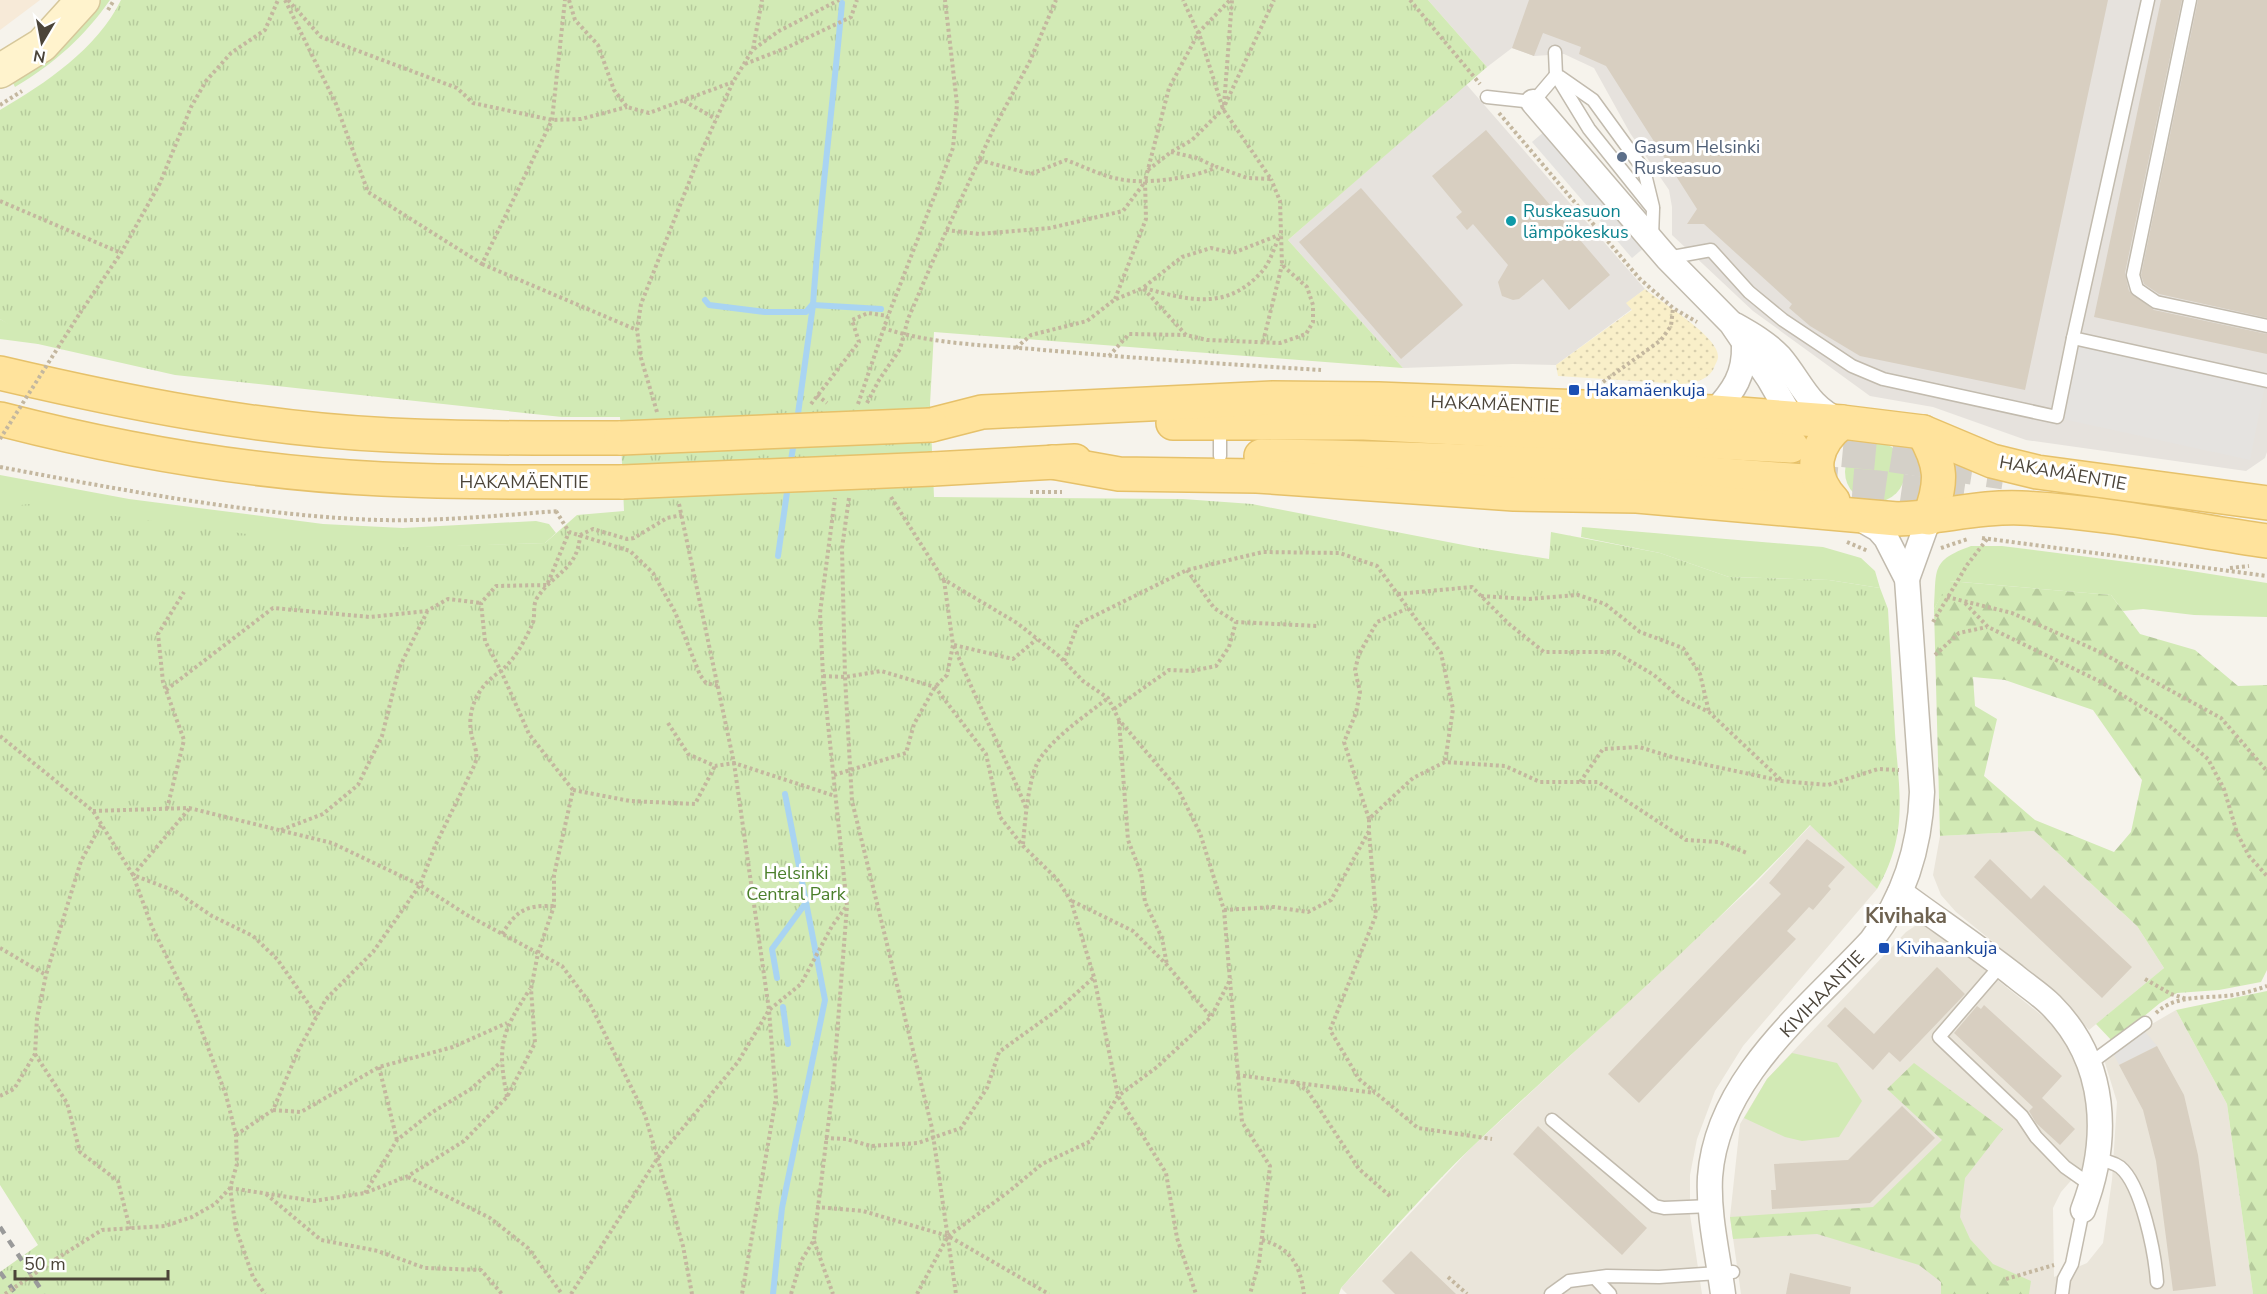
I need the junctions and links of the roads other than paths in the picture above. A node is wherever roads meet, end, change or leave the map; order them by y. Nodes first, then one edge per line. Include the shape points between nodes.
1 (83, 0) edge
2 (2148, 0) edge
3 (2190, 0) edge
4 (1555, 52) dead end
5 (0, 71) edge
6 (1556, 75) junction
7 (1487, 97) road end
8 (1533, 102) junction
9 (1653, 209) junction
10 (1660, 249) junction
11 (1731, 323) junction
12 (2267, 326) edge
13 (2073, 338) junction
14 (1744, 345) junction
15 (0, 351) edge
16 (0, 373) edge
17 (2267, 381) edge
18 (71, 390) junction
19 (1714, 412) junction
20 (0, 419) edge
21 (1842, 422) junction
22 (931, 425) junction
23 (1791, 432) junction
24 (1923, 432) junction
25 (74, 438) junction
26 (1220, 440) junction
27 (0, 441) edge
28 (1052, 462) junction
29 (1810, 475) junction
30 (2267, 503) edge
31 (1852, 515) junction
32 (1929, 518) junction
33 (2267, 541) edge
34 (1907, 579) junction
35 (1900, 892) junction
36 (2001, 965) junction
37 (2145, 1023) road end
38 (2088, 1065) junction
39 (1552, 1120) dead end
40 (2098, 1160) junction
41 (2092, 1186) junction
42 (1711, 1206) junction
43 (2083, 1210) joint
44 (1595, 1278) junction
45 (1726, 1280) edge
46 (2157, 1282) dead end
47 (1551, 1294) edge
48 (1610, 1294) edge
49 (2062, 1294) edge

1 - 5 street via 42,45
2 - 13 lane
3 - 12 lane via 2133,275 2137,289 2156,302
4 - 6 lane
6 - 8 lane
6 - 9 lane via 1589,129
6 - 9 lane via 1593,100 1638,162 1649,184
7 - 8 lane
8 - 10 street
9 - 10 lane
10 - 11 street
10 - 13 lane via 1711,250 1749,292 1783,320 1852,366 1883,379 2056,417
11 - 14 street
11 - 21 street via 1772,349 1812,403
13 - 17 lane
14 - 19 street via 1741,377
14 - 23 street via 1769,378
15 - 18 main road via 16,356
16 - 18 main road, HAKAMÄENTIE
18 - 22 main road, HAKAMÄENTIE, bridge via 152,407 388,435 621,438
19 - 22 main road, HAKAMÄENTIE via 1273,398 982,411
19 - 23 main road, HAKAMÄENTIE
20 - 25 main road, HAKAMÄENTIE
21 - 23 main road, HAKAMÄENTIE
21 - 24 main road, HAKAMÄENTIE
21 - 29 main road via 1822,441
22 - 26 main road, HAKAMÄENTIE via 978,428 1144,423
23 - 26 main road, HAKAMÄENTIE via 1364,423
23 - 29 main road
24 - 30 main road, HAKAMÄENTIE via 2003,465
24 - 32 main road via 1937,460 1939,474
25 - 27 main road via 36,445
25 - 28 main road, HAKAMÄENTIE, bridge via 268,468 380,479 490,483 623,482
26 - 28 main road, HAKAMÄENTIE via 1117,458
26 - 29 main road, HAKAMÄENTIE via 1359,457
28 - 31 main road, HAKAMÄENTIE via 1119,474 1257,476 1505,493 1637,496
29 - 31 main road
31 - 32 main road, HAKAMÄENTIE
31 - 34 street, KIVIHAANTIE via 1887,538
32 - 33 main road, HAKAMÄENTIE via 2020,508
32 - 34 street, KIVIHAANTIE
34 - 35 street, KIVIHAANTIE via 1921,800 1914,856
35 - 36 street
35 - 42 street, KIVIHAANTIE via 1886,922 1871,941 1753,1065 1737,1090 1710,1175
36 - 38 street via 2051,1005 2073,1034
36 - 41 lane via 1939,1037 2022,1116 2065,1167
37 - 38 lane
38 - 40 street via 2099,1098 2102,1130
39 - 42 lane via 1655,1206
40 - 41 street
40 - 46 lane via 2122,1169 2136,1195 2156,1255
41 - 43 street
42 - 45 street, KIVIHAANTIE
43 - 49 lane
44 - 45 lane via 1694,1276
44 - 47 lane via 1569,1281
44 - 48 lane

